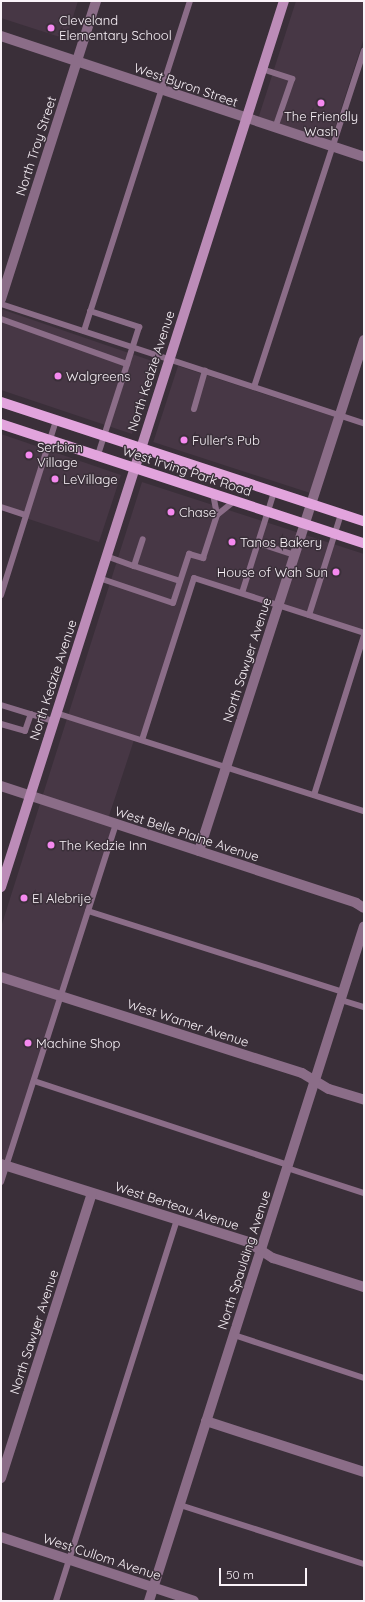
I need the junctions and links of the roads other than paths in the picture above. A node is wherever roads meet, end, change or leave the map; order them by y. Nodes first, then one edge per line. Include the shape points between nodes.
1 (96, 1) edge
2 (190, 1) edge
3 (284, 1) edge
4 (1, 36) edge
5 (364, 51) edge
6 (77, 62) junction
7 (262, 69) junction
8 (161, 90) junction
9 (246, 119) junction
10 (275, 128) junction
11 (333, 147) junction
12 (364, 157) edge
13 (1, 299) edge
14 (1, 304) edge
15 (90, 311) junction
16 (1, 319) edge
17 (84, 331) junction
18 (364, 340) edge
19 (133, 347) junction
20 (168, 359) junction
21 (127, 364) junction
22 (204, 371) junction
23 (254, 387) junction
24 (1, 402) edge
25 (194, 409) dead end
26 (340, 415) junction
27 (56, 421) junction
28 (364, 423) edge
29 (1, 424) edge
30 (104, 437) junction
31 (50, 440) junction
32 (140, 449) junction
33 (98, 455) junction
34 (134, 468) junction
35 (274, 492) junction
36 (213, 494) junction
37 (234, 501) junction
38 (311, 504) junction
39 (1, 507) edge
40 (268, 512) junction
41 (341, 514) junction
42 (26, 515) junction
43 (217, 515) junction
44 (364, 521) edge
45 (305, 524) junction
46 (334, 534) junction
47 (143, 539) dead end
48 (258, 543) junction
49 (364, 544) edge
50 (295, 555) junction
51 (106, 556) junction
52 (134, 566) junction
53 (99, 578) junction
54 (180, 580) junction
55 (242, 593) junction
56 (1, 595) edge
57 (279, 605) junction
58 (309, 615) junction
59 (364, 634) edge
60 (1, 705) edge
61 (31, 714) junction
62 (55, 717) junction
63 (1, 724) edge
64 (142, 740) junction
65 (226, 767) junction
66 (1, 786) edge
67 (314, 795) junction
68 (30, 796) junction
69 (364, 811) edge
70 (116, 824) junction
71 (199, 852) junction
72 (1, 887) edge
73 (364, 908) edge
74 (88, 911) junction
75 (364, 926) edge
76 (1, 977) edge
77 (61, 996) junction
78 (342, 996) junction
79 (364, 1007) edge
80 (315, 1080) junction
81 (34, 1082) junction
82 (364, 1100) edge
83 (4, 1165) edge
84 (288, 1166) junction
85 (1, 1182) edge
86 (92, 1193) junction
87 (364, 1193) edge
88 (177, 1220) junction
89 (261, 1250) junction
90 (364, 1287) edge
91 (234, 1335) junction
92 (364, 1378) edge
93 (206, 1421) junction
94 (364, 1472) edge
95 (1, 1478) edge
96 (180, 1504) junction
97 (1, 1537) edge
98 (69, 1560) junction
99 (364, 1564) edge
100 (153, 1587) junction
101 (56, 1601) edge
102 (149, 1601) edge
103 (194, 1601) edge

1 - 6 street, North Troy Street
2 - 8 lane
3 - 7 main road, North Kedzie Avenue
4 - 6 street, West Byron Street
5 - 11 lane
6 - 8 street, West Byron Street
6 - 13 street, North Troy Street
7 - 9 main road, North Kedzie Avenue
7 - 10 lane via 292,79
8 - 9 street, West Byron Street
8 - 15 lane
9 - 10 street, West Byron Street
9 - 20 main road, North Kedzie Avenue
10 - 11 street, West Byron Street
11 - 12 street, West Byron Street
11 - 23 lane
14 - 17 lane
15 - 17 lane
15 - 19 lane via 139,327
16 - 21 lane
17 - 19 lane
18 - 26 street, North Sawyer Avenue
19 - 20 lane
19 - 21 lane
20 - 22 lane
20 - 32 main road, North Kedzie Avenue
21 - 30 lane
22 - 23 lane
22 - 25 lane
23 - 26 lane
24 - 27 main road, West Irving Park Road
26 - 28 lane
26 - 38 street, North Sawyer Avenue
27 - 30 main road, West Irving Park Road
27 - 31 lane
29 - 31 main road, West Irving Park Road
30 - 32 main road, West Irving Park Road
30 - 33 lane
31 - 33 main road, West Irving Park Road
31 - 42 lane
32 - 34 main road, North Kedzie Avenue
32 - 35 main road, West Irving Park Road
33 - 34 main road, West Irving Park Road
34 - 36 main road, West Irving Park Road
34 - 51 main road, North Kedzie Avenue
35 - 38 main road, West Irving Park Road
35 - 40 lane
36 - 37 main road, West Irving Park Road
36 - 43 lane
37 - 40 main road, West Irving Park Road
37 - 43 lane
38 - 41 main road, West Irving Park Road
38 - 45 street, North Sawyer Avenue
39 - 42 lane
40 - 45 main road, West Irving Park Road
40 - 48 lane
41 - 44 main road, West Irving Park Road
41 - 46 lane
42 - 56 lane
43 - 54 lane via 203,558 188,554
45 - 46 main road, West Irving Park Road
45 - 50 street, North Sawyer Avenue
46 - 49 main road, West Irving Park Road
46 - 58 lane
47 - 52 lane
48 - 50 lane
48 - 55 lane
50 - 57 street, North Sawyer Avenue
51 - 52 lane
51 - 53 main road, North Kedzie Avenue
52 - 54 lane
53 - 54 lane via 172,602
53 - 62 main road, North Kedzie Avenue
55 - 57 lane
55 - 64 lane via 194,578
57 - 58 lane
57 - 65 street, North Sawyer Avenue
58 - 59 lane
59 - 67 lane
60 - 61 lane
61 - 62 lane
61 - 63 lane via 25,731
62 - 64 lane
62 - 68 main road, North Kedzie Avenue
64 - 65 lane
65 - 67 lane
65 - 71 street, North Sawyer Avenue
66 - 68 street, West Belle Plaine Avenue
67 - 69 lane
68 - 70 street, West Belle Plaine Avenue
68 - 72 main road, North Kedzie Avenue
70 - 71 street, West Belle Plaine Avenue
70 - 74 lane
71 - 73 street, West Belle Plaine Avenue via 357,903
74 - 77 lane
74 - 78 lane
75 - 78 street, North Spaulding Avenue
76 - 77 street, West Warner Avenue
77 - 80 street, West Warner Avenue via 302,1073
77 - 81 lane
78 - 79 lane
78 - 80 street, North Spaulding Avenue
80 - 82 street, West Warner Avenue via 329,1089
80 - 84 street, North Spaulding Avenue
81 - 83 lane
81 - 84 lane
83 - 85 lane
83 - 86 street, West Berteau Avenue
84 - 87 lane
84 - 89 street, North Spaulding Avenue
86 - 88 street, West Berteau Avenue
86 - 95 street, North Sawyer Avenue
88 - 89 street, West Berteau Avenue via 252,1244
88 - 98 lane
89 - 90 street, West Berteau Avenue via 273,1258
89 - 91 street, North Spaulding Avenue
91 - 92 lane
91 - 93 street, North Spaulding Avenue
93 - 94 street
93 - 96 street, North Spaulding Avenue
96 - 99 lane
96 - 100 street, North Spaulding Avenue
97 - 98 street, West Cullom Avenue
98 - 100 street, West Cullom Avenue
98 - 101 lane
100 - 102 street, North Spaulding Avenue
100 - 103 street, West Cullom Avenue

